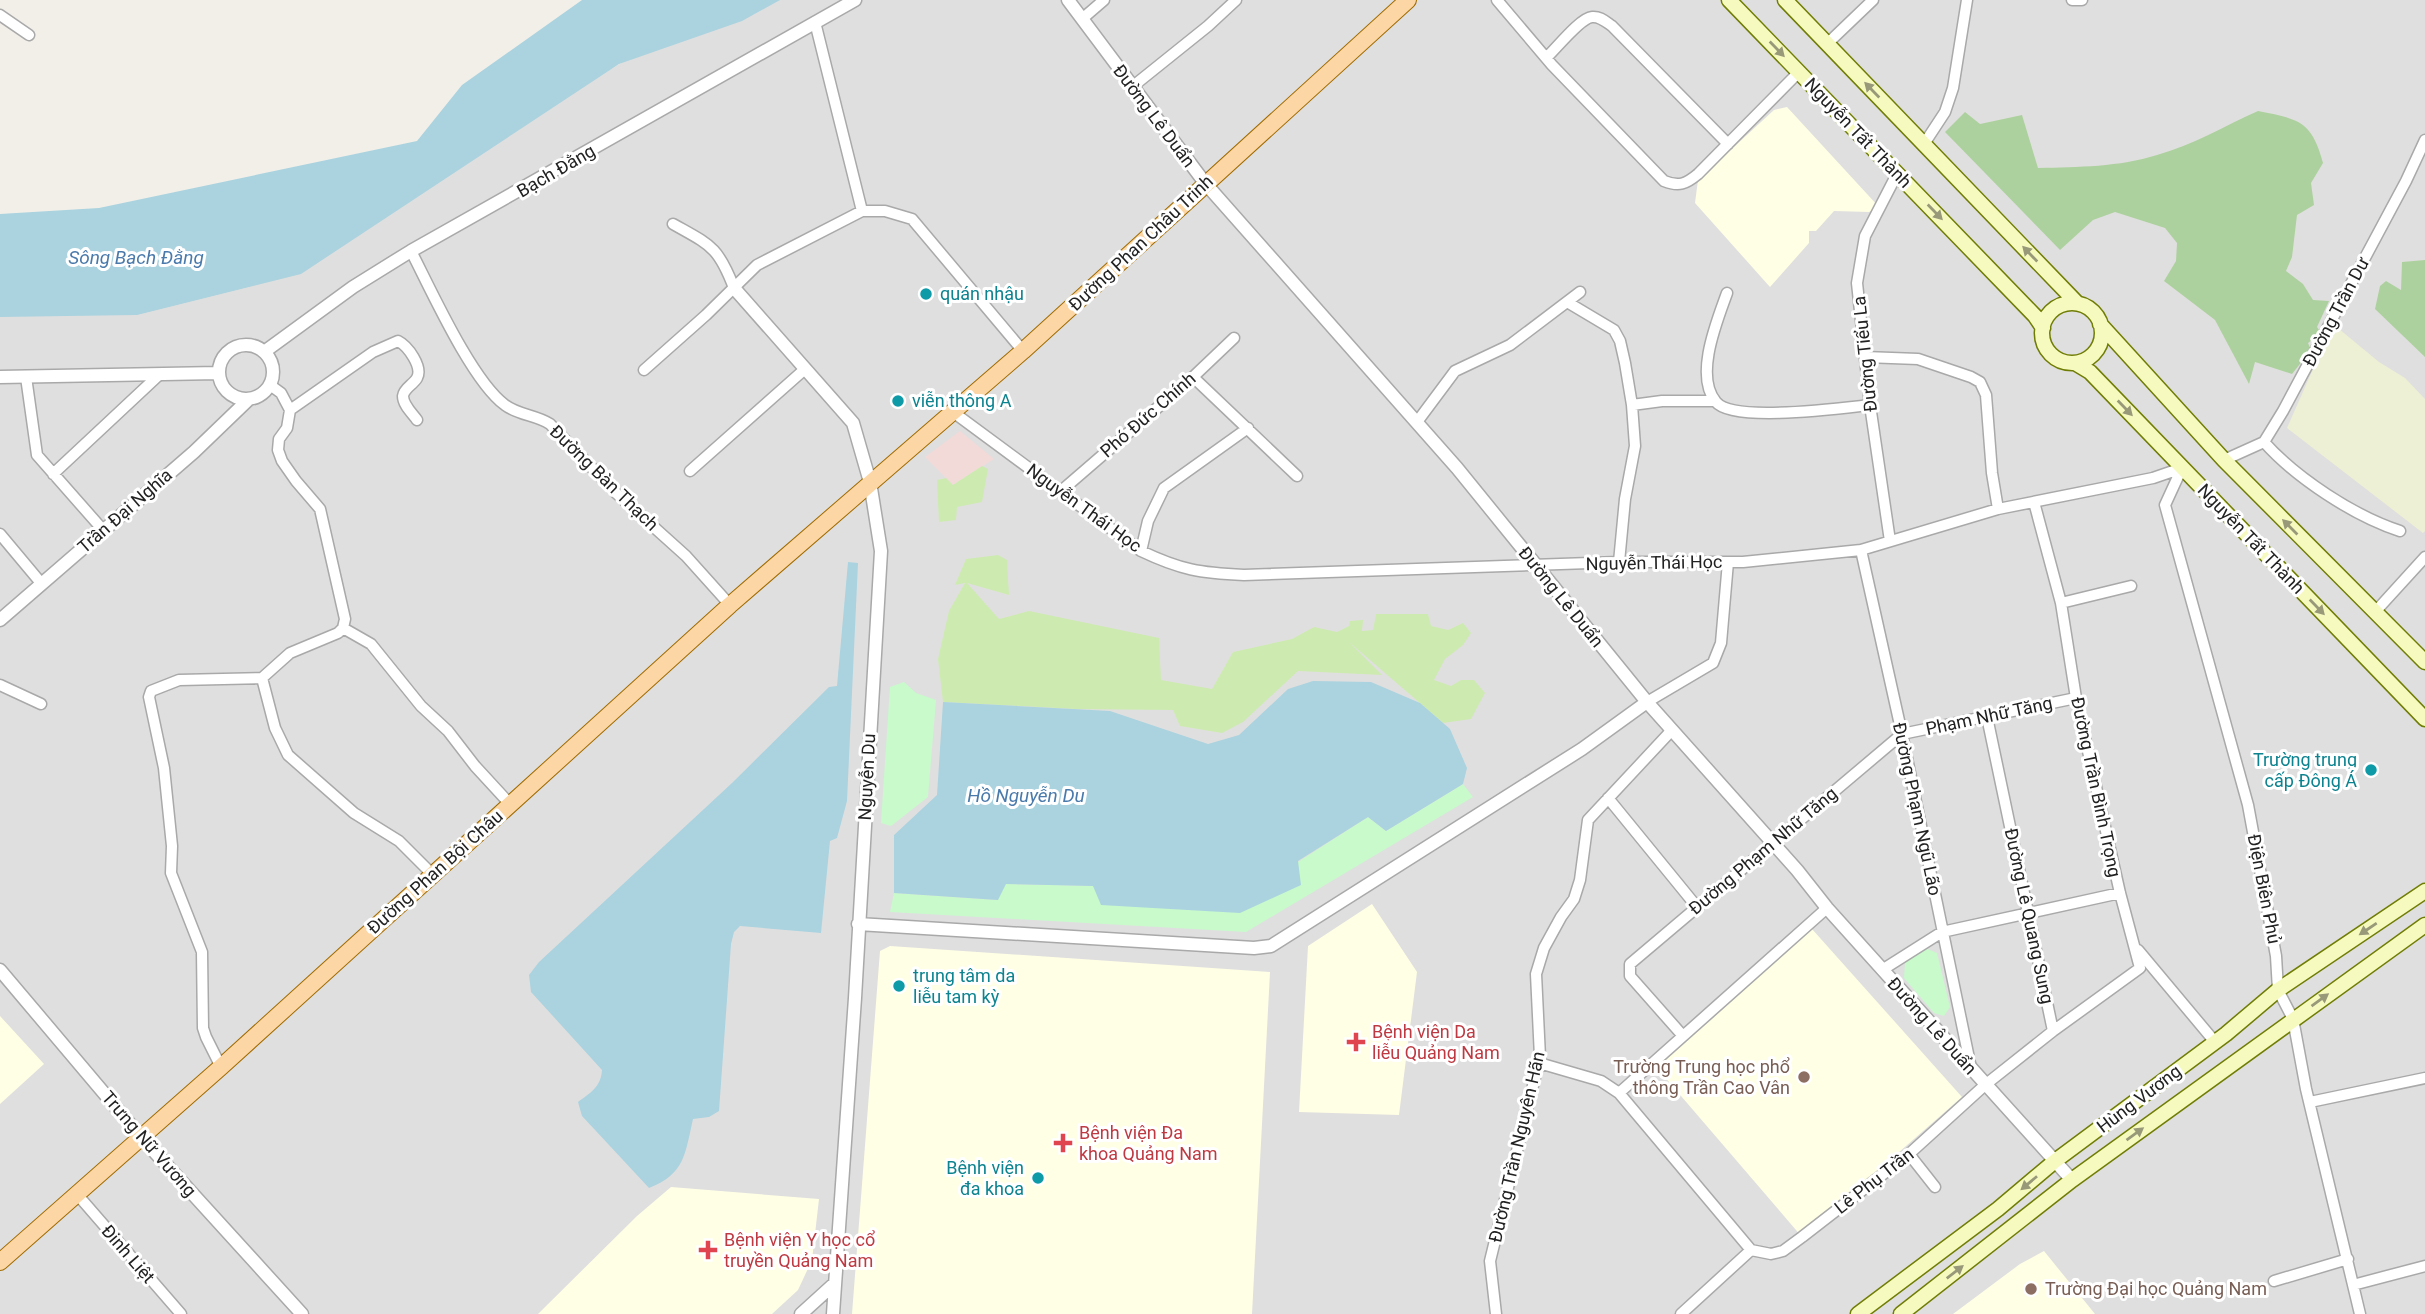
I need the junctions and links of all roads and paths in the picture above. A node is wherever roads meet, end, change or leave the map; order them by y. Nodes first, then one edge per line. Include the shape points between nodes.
1 (855, 0) edge
2 (1068, 0) edge
3 (1104, 0) edge
4 (1236, 0) edge
5 (1408, 0) edge
6 (1497, 0) edge
7 (1729, 0) edge
8 (1785, 0) edge
9 (1873, 0) edge
10 (1967, 0) edge
11 (2072, 0) edge
12 (2082, 0) edge
13 (0, 15) edge
14 (1082, 19) junction
15 (815, 22) junction
16 (29, 35) dead end
17 (1828, 43) junction
18 (1546, 58) junction
19 (1799, 72) junction
20 (1132, 87) junction
21 (2425, 140) edge
22 (1728, 144) junction
23 (1924, 144) junction
24 (1898, 173) junction
25 (1205, 183) junction
26 (862, 211) junction
27 (673, 224) dead end
28 (411, 251) junction
29 (734, 288) junction
30 (1580, 292) dead end
31 (1727, 293) dead end
32 (1567, 302) junction
33 (2077, 303) junction
34 (2100, 324) junction
35 (2043, 328) junction
36 (1234, 338) dead end
37 (1023, 351) junction
38 (264, 352) junction
39 (1865, 357) junction
40 (2075, 363) junction
41 (805, 369) junction
42 (644, 370) dead end
43 (218, 373) junction
44 (160, 374) junction
45 (0, 377) edge
46 (26, 377) junction
47 (1193, 377) junction
48 (270, 385) junction
49 (248, 400) junction
50 (1715, 401) junction
51 (1632, 405) junction
52 (1870, 405) junction
53 (290, 410) junction
54 (953, 412) junction
55 (417, 420) dead end
56 (1417, 422) junction
57 (1248, 428) junction
58 (2263, 442) junction
59 (2224, 460) junction
60 (2182, 468) junction
61 (690, 471) dead end
62 (53, 474) junction
63 (1297, 476) dead end
64 (870, 482) junction
65 (1060, 491) junction
66 (2034, 502) junction
67 (1998, 509) junction
68 (103, 530) junction
69 (2400, 531) dead end
70 (0, 534) edge
71 (1890, 541) junction
72 (1861, 550) junction
73 (1141, 551) junction
74 (2425, 557) edge
75 (1619, 562) junction
76 (1728, 562) junction
77 (1536, 566) junction
78 (41, 583) junction
79 (2131, 586) dead end
80 (2061, 603) junction
81 (730, 605) junction
82 (2375, 612) junction
83 (0, 620) edge
84 (343, 628) junction
85 (2425, 662) edge
86 (262, 678) junction
87 (0, 685) edge
88 (2076, 698) junction
89 (1647, 702) junction
90 (41, 704) dead end
91 (1987, 717) junction
92 (2425, 719) edge
93 (1672, 730) junction
94 (1902, 734) junction
95 (1608, 798) junction
96 (510, 804) junction
97 (1772, 842) junction
98 (433, 875) junction
99 (2425, 891) edge
100 (2120, 893) junction
101 (1697, 907) junction
102 (1827, 908) junction
103 (2028, 913) junction
104 (858, 924) junction
105 (2425, 925) edge
106 (1942, 932) junction
107 (2136, 948) junction
108 (0, 970) edge
109 (1882, 970) junction
110 (2278, 990) junction
111 (2293, 1019) junction
112 (2053, 1031) junction
113 (1683, 1036) junction
114 (2215, 1042) junction
115 (1539, 1063) junction
116 (221, 1067) junction
117 (1971, 1069) junction
118 (2425, 1078) edge
119 (1985, 1085) junction
120 (1619, 1093) junction
121 (2310, 1102) junction
122 (141, 1137) junction
123 (1909, 1154) junction
124 (2055, 1161) junction
125 (2072, 1180) junction
126 (1935, 1188) dead end
127 (76, 1193) junction
128 (1751, 1250) junction
129 (2348, 1259) junction
130 (0, 1262) edge
131 (2425, 1266) edge
132 (2274, 1281) dead end
133 (834, 1284) junction
134 (2353, 1285) junction
135 (181, 1314) edge
136 (302, 1314) edge
137 (801, 1314) edge
138 (833, 1314) edge
139 (1496, 1314) edge
140 (1681, 1314) edge
141 (1858, 1314) edge
142 (1901, 1314) edge
143 (2360, 1314) edge

1 - 15 street, Bạch Đằng
2 - 14 street, Đường Lê Duẩn
3 - 14 street
4 - 20 street
5 - 25 main road, Đường Phan Châu Trinh
6 - 18 street
7 -> 19 main road, Nguyễn Tất Thành
8 - 17 main road
9 - 17 street
10 - 23 street via 1953,88
11 - 12 street
13 - 16 street
14 - 20 street, Đường Lê Duẩn
15 - 26 street
15 - 28 street, Bạch Đằng
23 -> 17 main road
18 - 22 street via 1583,21 1591,16 1601,18
18 - 22 street via 1664,181 1686,184
19 - 22 street
19 - 24 main road, Nguyễn Tất Thành
20 - 25 street, Đường Lê Duẩn
21 - 58 street, Đường Trần Dư
33 -> 23 main road
24 -> 35 main road, Nguyễn Tất Thành
24 - 39 street, Đường Tiểu La via 1865,236 1857,283
25 - 37 main road, Đường Phan Châu Trinh
25 - 56 street, Đường Lê Duẩn
26 - 29 street via 757,265
26 - 37 street via 885,211 912,219
27 - 29 street via 713,247
28 - 38 street, Bạch Đằng
28 - 81 street, Đường Bàn Thạch via 472,364 494,395 515,411 550,424
29 - 41 street, Nguyễn Du
29 - 42 street
30 - 32 street
31 - 50 street via 1707,366
32 - 51 street via 1618,335
32 - 56 street via 1510,345 1455,372
33 - 34 main road via 2091,310
33 - 35 main road via 2055,309
34 - 40 main road via 2097,349
34 - 59 main road, Nguyễn Tất Thành
35 - 40 main road via 2049,352
36 - 47 street, Phó Đức Chính
37 - 54 main road, Đường Phan Châu Trinh
38 - 43 street via 239,346 224,356
38 - 48 street via 273,367
39 - 52 street, Đường Tiểu La
39 - 67 street via 1918,359 1980,382 1986,395
40 -> 60 main road, Nguyễn Tất Thành via 2090,372
41 - 61 street
41 - 64 street, Nguyễn Du via 853,423
43 - 44 street
43 - 49 street via 231,396
44 - 46 street
44 - 62 street
45 - 46 street
46 - 62 street via 37,454
47 - 57 street
47 - 65 street, Phó Đức Chính
48 - 49 street
48 - 53 street via 281,393
49 - 68 street, Trần Đại Nghĩa
50 - 51 street
50 - 52 street via 1733,412 1756,413
51 - 75 street via 1633,460
52 - 71 street, Đường Tiểu La
53 - 55 street via 373,352 398,341 409,350 418,371 403,399
53 - 84 street via 278,450 320,509 345,619
54 - 64 main road, Đường Phan Châu Trinh
54 - 65 street, Nguyễn Thái Học
56 - 77 street, Đường Lê Duẩn
57 - 63 street
57 - 73 street via 1164,488 1148,521
58 - 59 street
58 - 69 street via 2344,505
82 -> 59 main road, Nguyễn Tất Thành
60 - 66 street, Nguyễn Thái Học
60 -> 92 main road, Nguyễn Tất Thành
60 - 110 street, Điện Biên Phủ via 2165,505 2248,805
62 - 68 street
64 - 81 main road, Đường Phan Bội Châu
64 - 104 street, Nguyễn Du via 881,551
65 - 73 street, Nguyễn Thái Học
66 - 67 street, Nguyễn Thái Học
66 - 80 street, Đường Trần Bình Trọng
67 - 71 street, Nguyễn Thái Học
68 - 78 street, Trần Đại Nghĩa
70 - 78 street
71 - 72 street, Nguyễn Thái Học
72 - 76 street, Nguyễn Thái Học
72 - 94 street, Đường Phạm Ngũ Lão
73 - 77 street, Nguyễn Thái Học via 1172,566 1244,576
74 - 82 street
75 - 76 street, Nguyễn Thái Học
75 - 77 street, Nguyễn Thái Học
76 - 89 street via 1721,643 1713,663
77 - 89 street, Đường Lê Duẩn
78 - 83 street, Trần Đại Nghĩa
79 - 80 street
80 - 88 street, Đường Trần Bình Trọng
81 - 96 main road, Đường Phan Bội Châu
82 - 85 main road, Nguyễn Tất Thành
84 - 86 street via 290,653
84 - 96 street via 371,644
86 - 98 street via 275,728 288,755 354,813 399,841
86 - 116 street via 179,680 151,691 149,697 164,768 171,873 202,952 203,1028
87 - 90 street
88 - 91 street, Phạm Nhữ Tăng
88 - 100 street, Đường Trần Bình Trọng
89 - 93 street, Đường Lê Duẩn
89 - 104 street via 1582,749 1271,946
91 - 94 street, Phạm Nhữ Tăng
91 - 103 street, Đường Lê Quang Sung
93 - 95 street, Đường Trần Nguyên Hãn
93 - 97 street, Đường Lê Duẩn
94 - 97 street, Đường Phạm Nhữ Tăng
94 - 106 street, Đường Phạm Ngũ Lão
95 - 101 street
95 - 115 street, Đường Trần Nguyên Hãn via 1588,820 1574,899 1544,948 1536,974
96 - 98 main road, Đường Phan Bội Châu
97 - 101 street, Đường Phạm Nhữ Tăng
97 - 102 street, Đường Lê Duẩn
98 - 116 main road, Đường Phan Bội Châu
99 -> 110 main road, Hùng Vương
100 - 103 street
100 - 107 street, Đường Trần Bình Trọng
101 - 113 street, Đường Phạm Nhữ Tăng via 1630,964 1629,970
102 - 109 street, Đường Lê Duẩn
102 - 113 street
103 - 106 street
103 - 112 street, Đường Lê Quang Sung
104 - 133 street, Nguyễn Du
111 -> 105 main road, Hùng Vương
106 - 109 street
106 - 117 street, Đường Phạm Ngũ Lão
107 - 112 street via 2140,968
107 - 114 street
108 - 122 street, Trưng Nữ Vương
109 - 117 street, Đường Lê Duẩn
110 - 111 street, Điện Biên Phủ
110 - 114 main road, Hùng Vương
111 - 121 street, Điện Biên Phủ
125 -> 111 main road, Hùng Vương
112 - 119 street
113 - 120 street
114 - 124 main road, Hùng Vương
115 - 120 street via 1601,1082
115 - 139 street, Đường Trần Nguyên Hãn via 1490,1261
116 - 122 main road, Đường Phan Bội Châu
117 - 119 street, Đường Lê Duẩn
118 - 121 street
119 - 123 street, Lê Phụ Trần
119 - 124 street, Đường Lê Duẩn
120 - 128 street
121 - 129 street, Điện Biên Phủ
122 - 127 main road, Đường Phan Bội Châu
122 - 136 street, Trưng Nữ Vương
123 - 126 street
123 - 128 street, Lê Phụ Trần via 1783,1251
124 - 125 street, Đường Lê Duẩn
124 -> 141 main road, Hùng Vương
142 -> 125 main road, Hùng Vương
127 - 130 main road, Đường Phan Bội Châu
127 - 135 street, Đinh Liệt
128 - 140 street
129 - 132 street
129 - 134 street, Điện Biên Phủ
131 - 134 street
133 - 137 street
133 - 138 street, Nguyễn Du
134 - 143 street, Điện Biên Phủ

